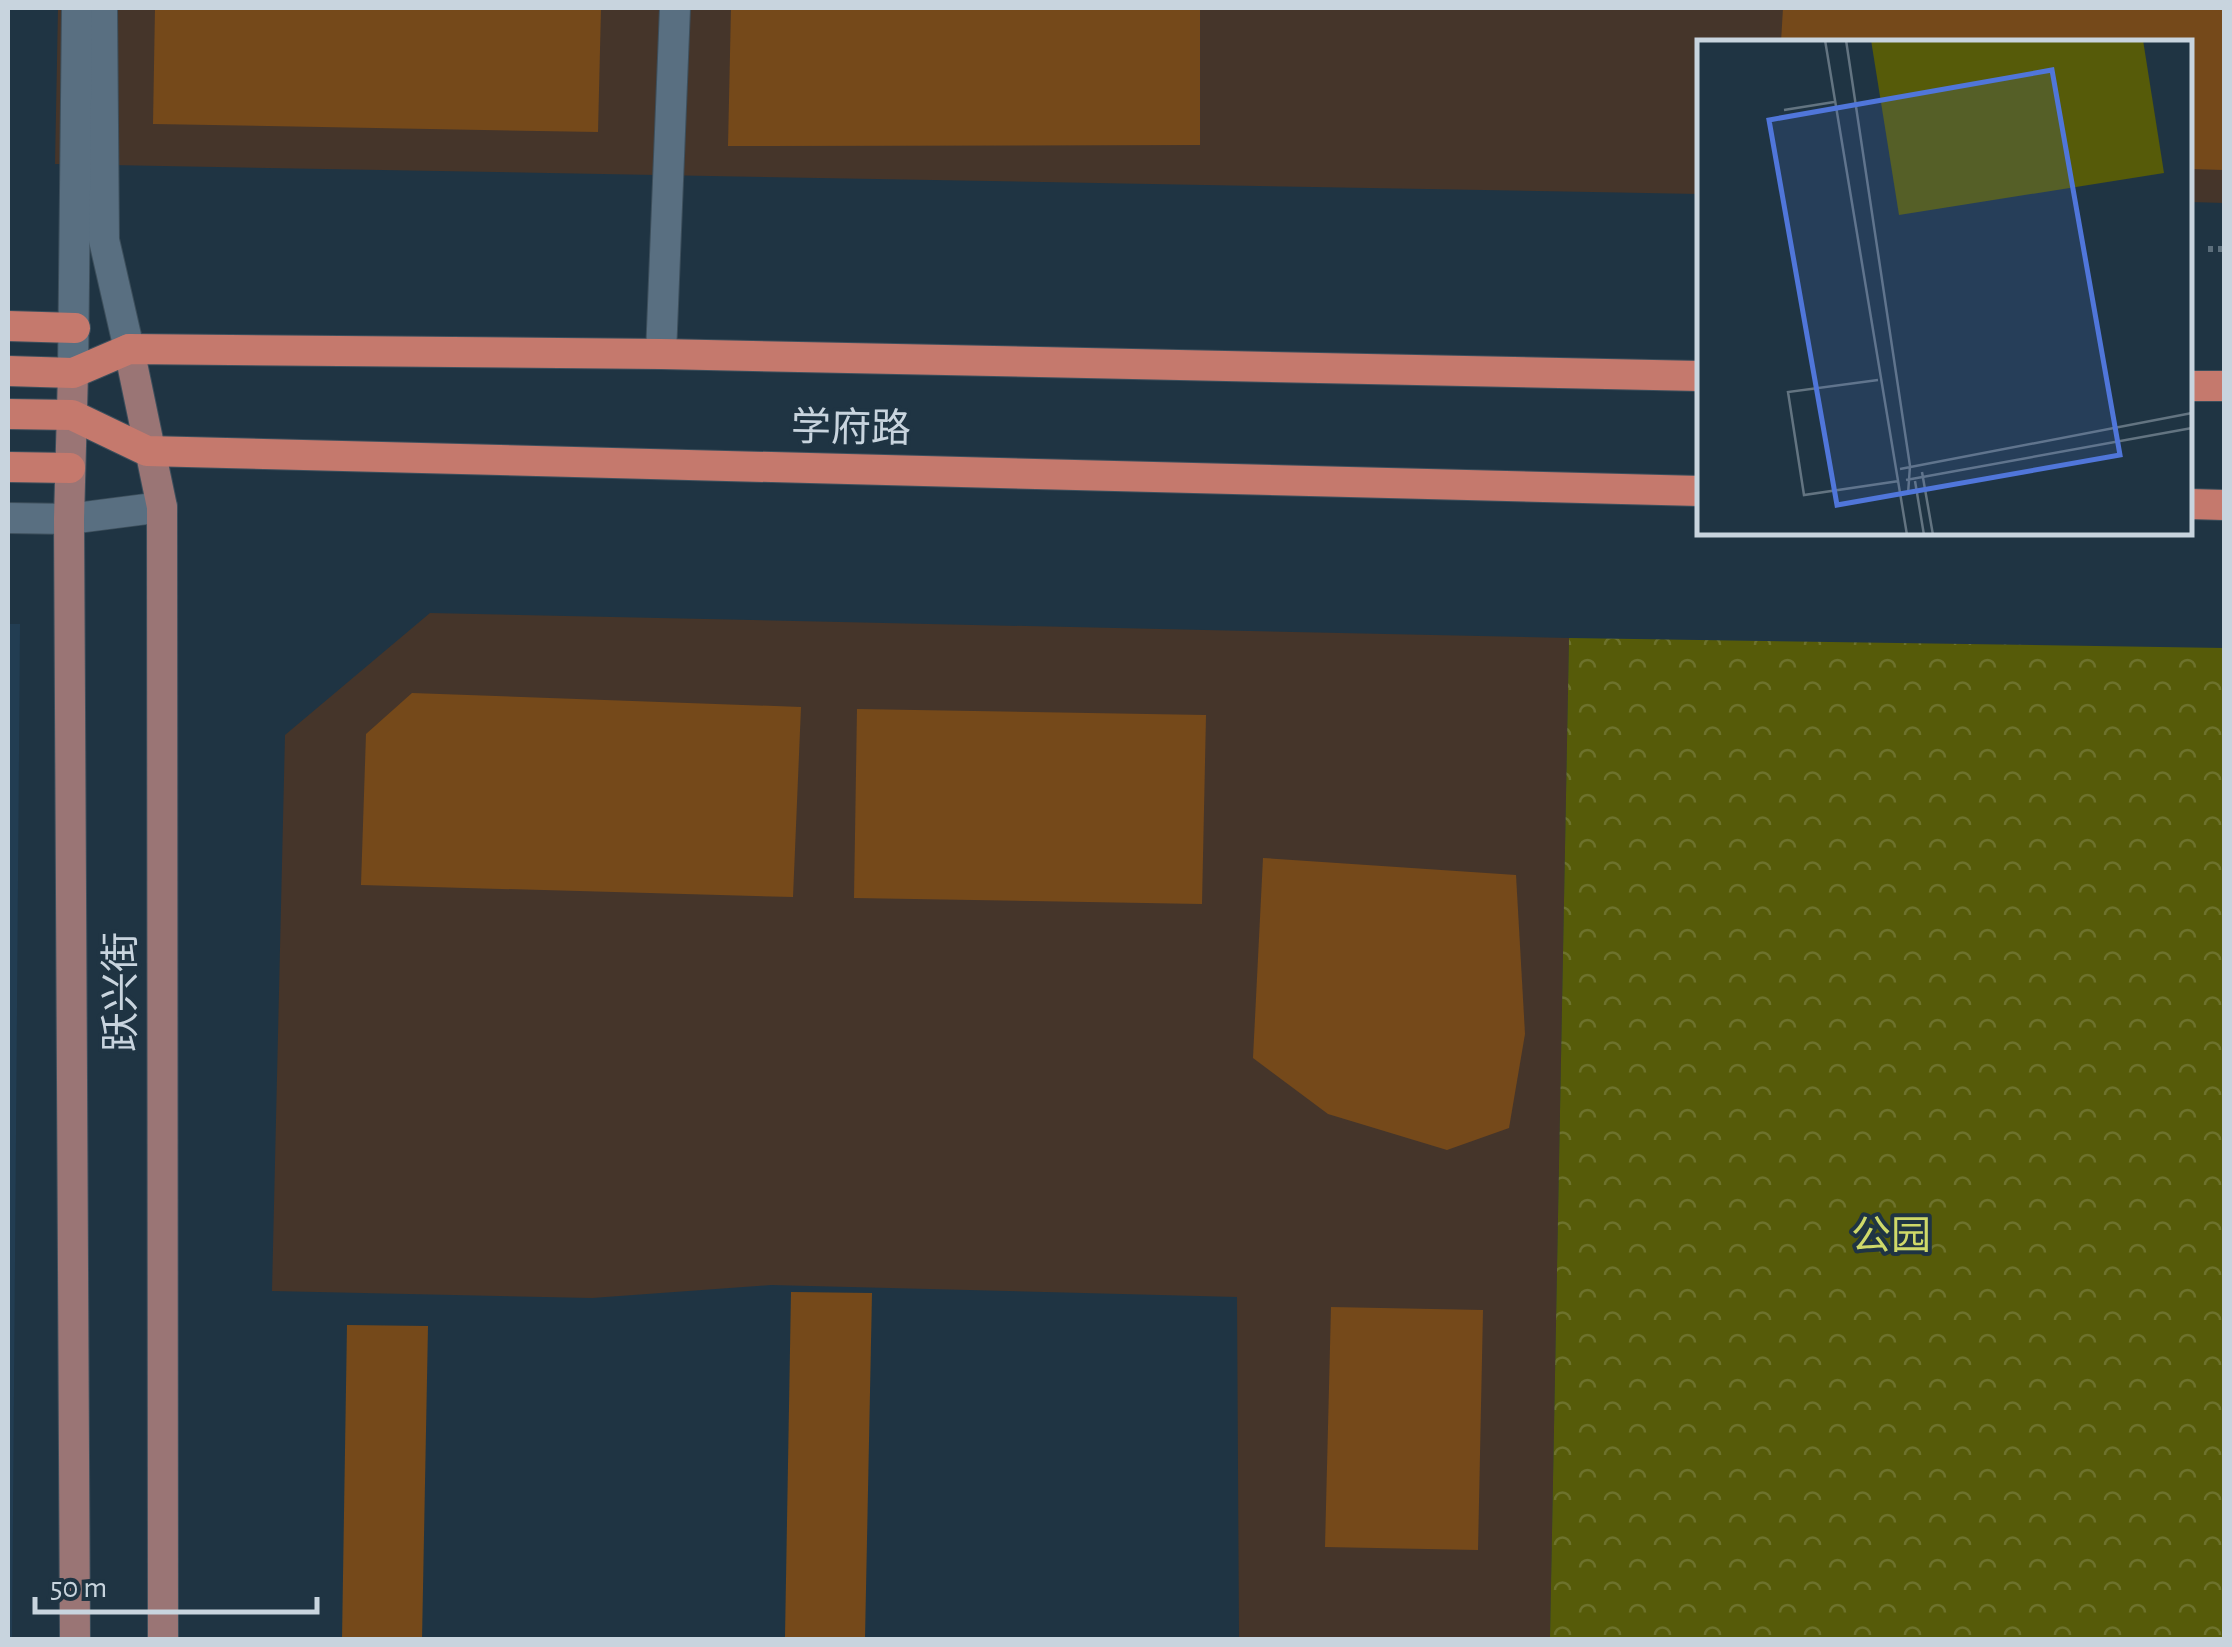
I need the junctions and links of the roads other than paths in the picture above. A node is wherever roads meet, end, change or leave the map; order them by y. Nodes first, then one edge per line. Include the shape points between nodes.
1 (77, 8) edge
2 (102, 8) edge
3 (674, 8) edge
4 (8, 326) edge
5 (75, 328) junction
6 (129, 349) junction
7 (661, 354) junction
8 (8, 371) edge
9 (73, 372) junction
10 (1697, 376) edge
11 (2192, 386) edge
12 (2224, 386) edge
13 (8, 414) edge
14 (72, 415) junction
15 (147, 450) junction
16 (8, 466) edge
17 (70, 468) junction
18 (1697, 491) edge
19 (2192, 504) edge
20 (2224, 505) edge
21 (162, 507) junction
22 (8, 518) edge
23 (68, 519) junction
24 (76, 1640) edge
25 (162, 1640) edge

1 - 5 lane
2 - 6 lane via 104,240
3 - 7 lane
4 - 5 highway
5 - 9 lane
6 - 7 highway, 学府路
6 - 9 highway, 学府路
6 - 15 main road, 跃兴街
7 - 10 highway, 学府路
8 - 9 highway, 学府路
9 - 14 main road, 跃兴街
11 - 12 highway
13 - 14 highway, 学府路
14 - 15 highway, 学府路
14 - 17 main road, 跃兴街
15 - 18 highway, 学府路
15 - 21 main road, 跃兴街
16 - 17 highway
17 - 23 main road, 跃兴街
19 - 20 highway
21 - 23 lane
21 - 25 main road, 跃兴街
22 - 23 lane
23 - 24 main road, 跃兴街

